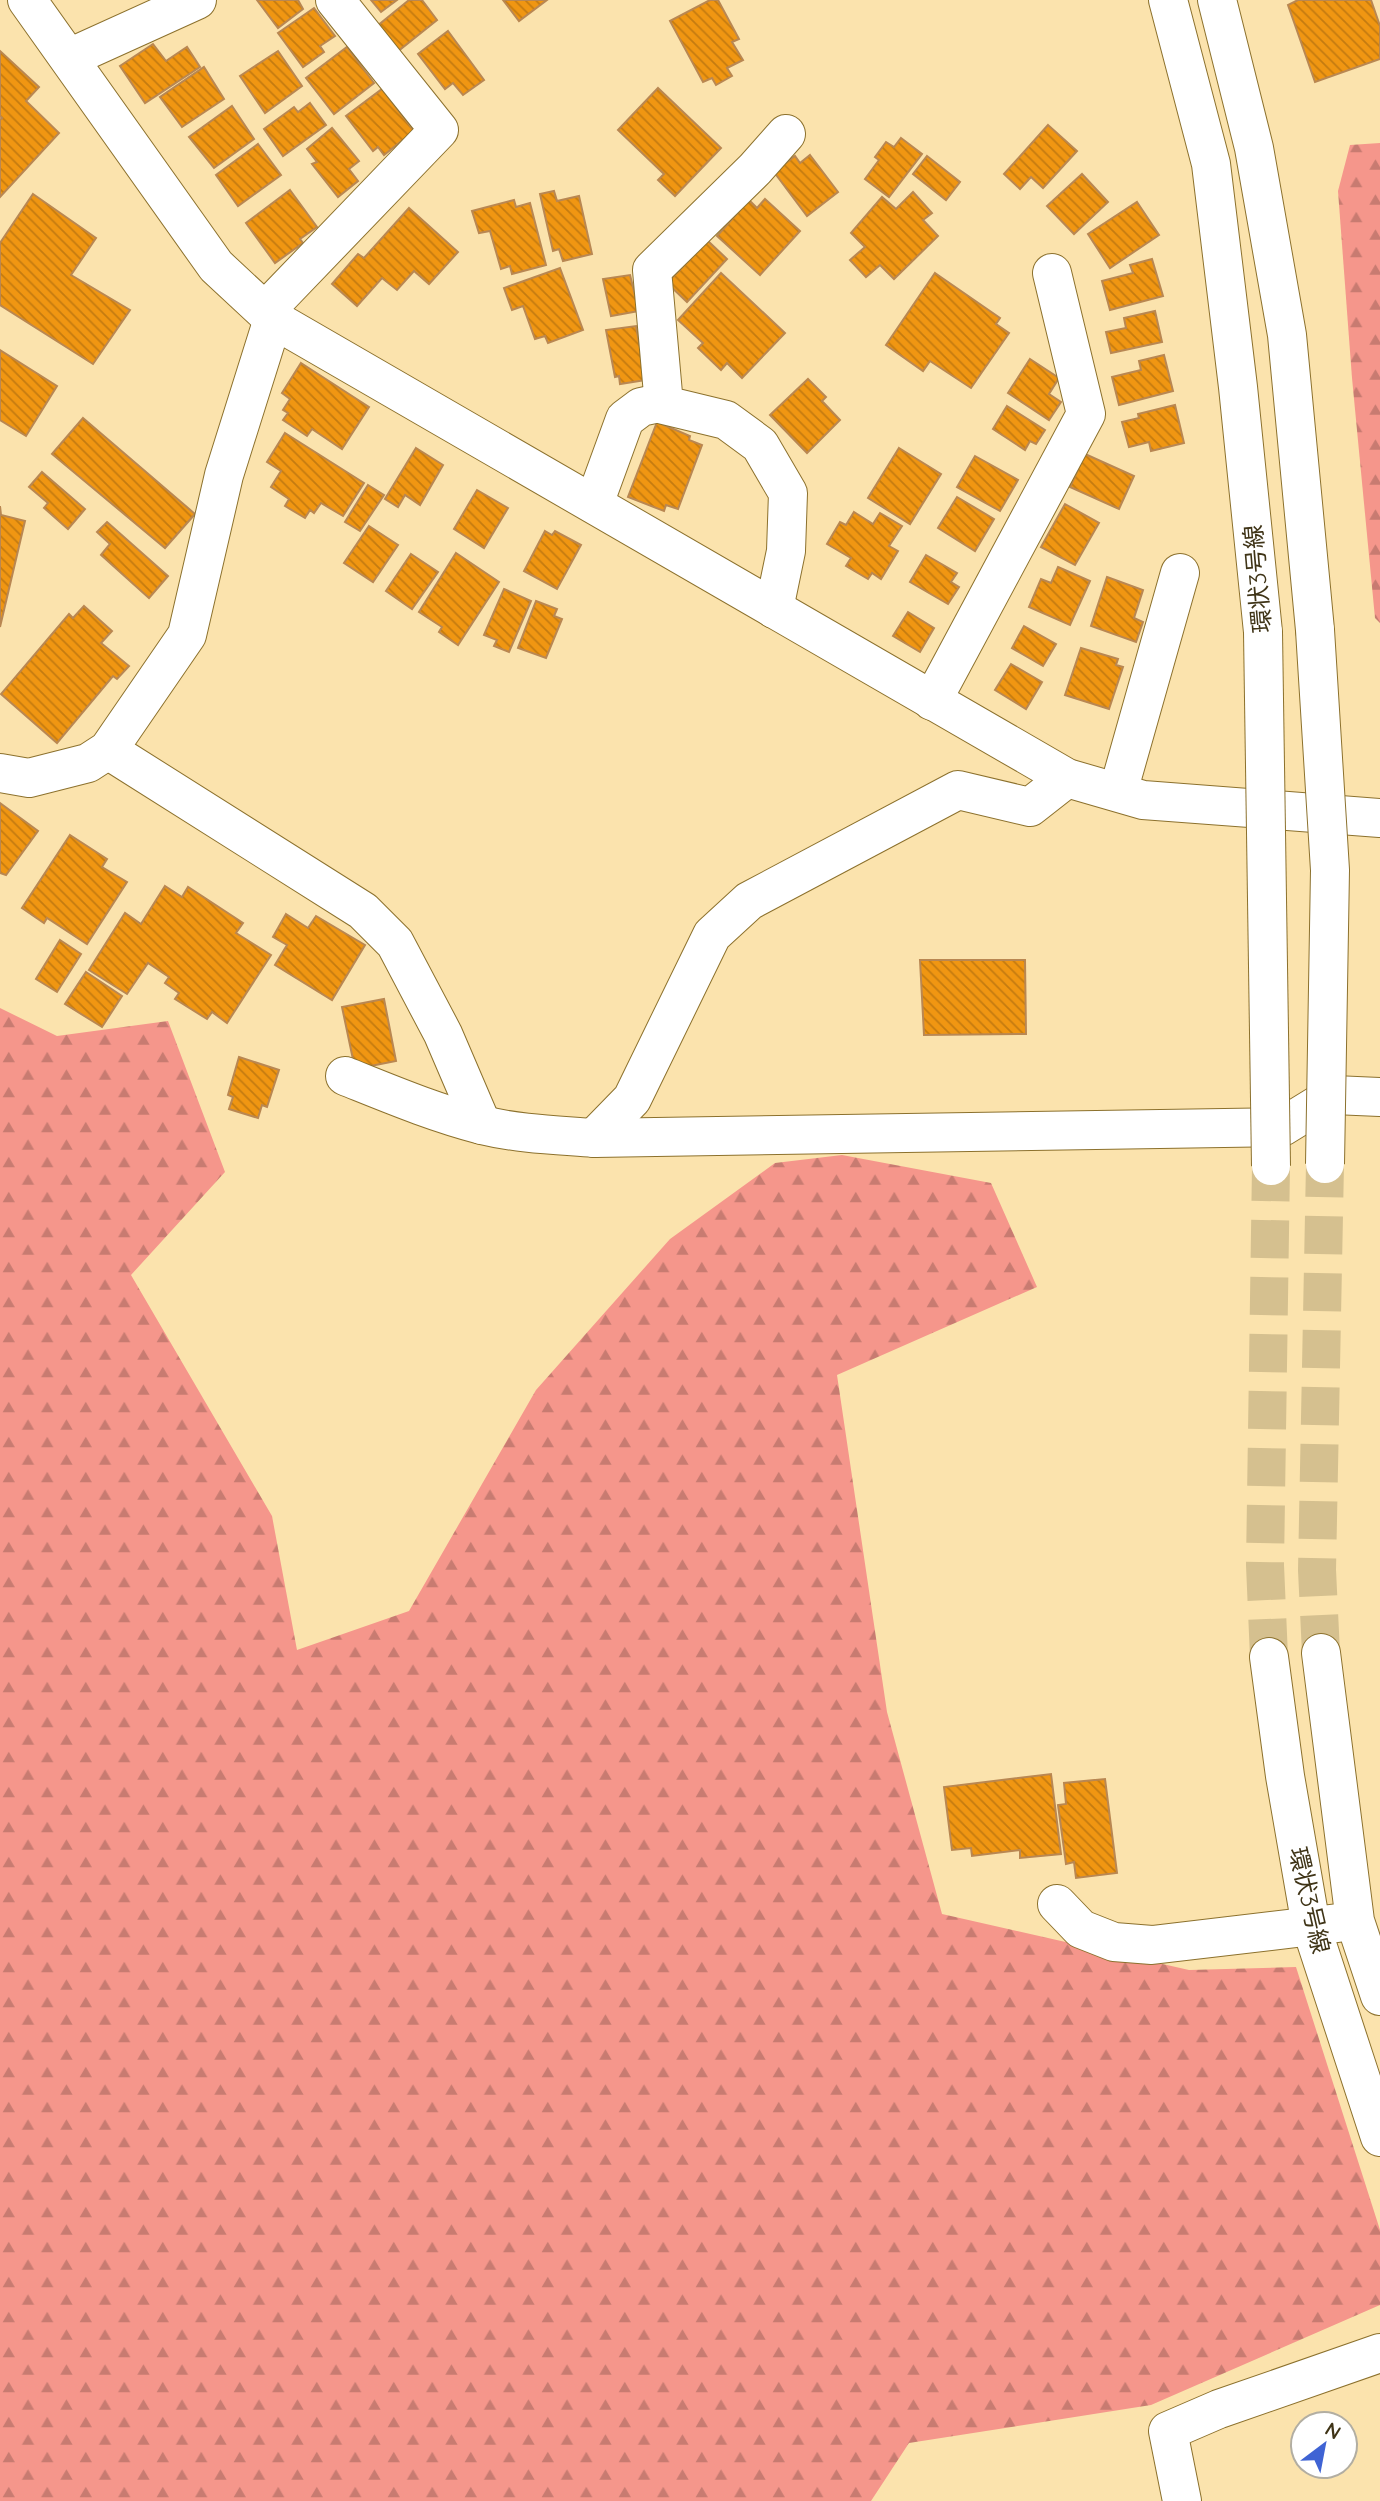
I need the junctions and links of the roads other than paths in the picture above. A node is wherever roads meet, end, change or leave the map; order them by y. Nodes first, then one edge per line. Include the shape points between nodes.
1 (27, 0) edge
2 (197, 0) edge
3 (335, 0) edge
4 (1168, 0) edge
5 (1217, 0) edge
6 (68, 58) junction
7 (786, 134) dead end
8 (1052, 273) dead end
9 (269, 315) junction
10 (664, 402) junction
11 (594, 504) junction
12 (1180, 573) dead end
13 (774, 609) junction
14 (932, 701) junction
15 (108, 750) junction
16 (0, 773) edge
17 (1067, 778) junction
18 (1118, 793) junction
19 (1380, 818) edge
20 (345, 1076) dead end
21 (1380, 1097) edge
22 (482, 1125) junction
23 (594, 1138) junction
24 (1325, 1164) tunnel mouth
25 (1271, 1166) tunnel mouth
26 (1321, 1653) tunnel mouth
27 (1269, 1657) tunnel mouth
28 (1058, 1904) dead end
29 (1367, 1919) edge
30 (1311, 1926) junction
31 (1380, 1996) edge
32 (1380, 2137) edge
33 (1380, 2353) edge
34 (1182, 2501) edge

1 - 6 street
2 - 6 street
3 - 9 street via 439,130
4 - 25 street, 環状3号線, bridge via 1211,164 1263,632
5 - 24 street, bridge via 1254,148 1287,335 1315,630 1330,870
6 - 9 street via 216,266
7 - 10 street via 652,270
8 - 14 street via 1086,414
9 - 11 street
9 - 15 street via 224,475 187,635
10 - 11 street via 641,407 625,419
10 - 13 street via 726,420 760,445 788,493 786,551
11 - 13 street
12 - 18 street
13 - 14 street
14 - 17 street
15 - 16 street via 88,763 29,778
15 - 22 street via 363,911 395,943 443,1034
17 - 18 street
17 - 23 street via 1030,807 958,790 748,901 712,935 632,1099
18 - 19 street via 1143,800
20 - 22 street
21 - 23 street via 1334,1095 1282,1127
22 - 23 street
26 - 29 street, 環状3号線 via 1333,1763
27 - 30 street, 環状3号線
28 - 30 street via 1081,1928 1114,1942 1152,1945
29 - 30 street
29 - 31 street, 環状3号線
30 - 32 street, 環状3号線
33 - 34 street via 1168,2431

